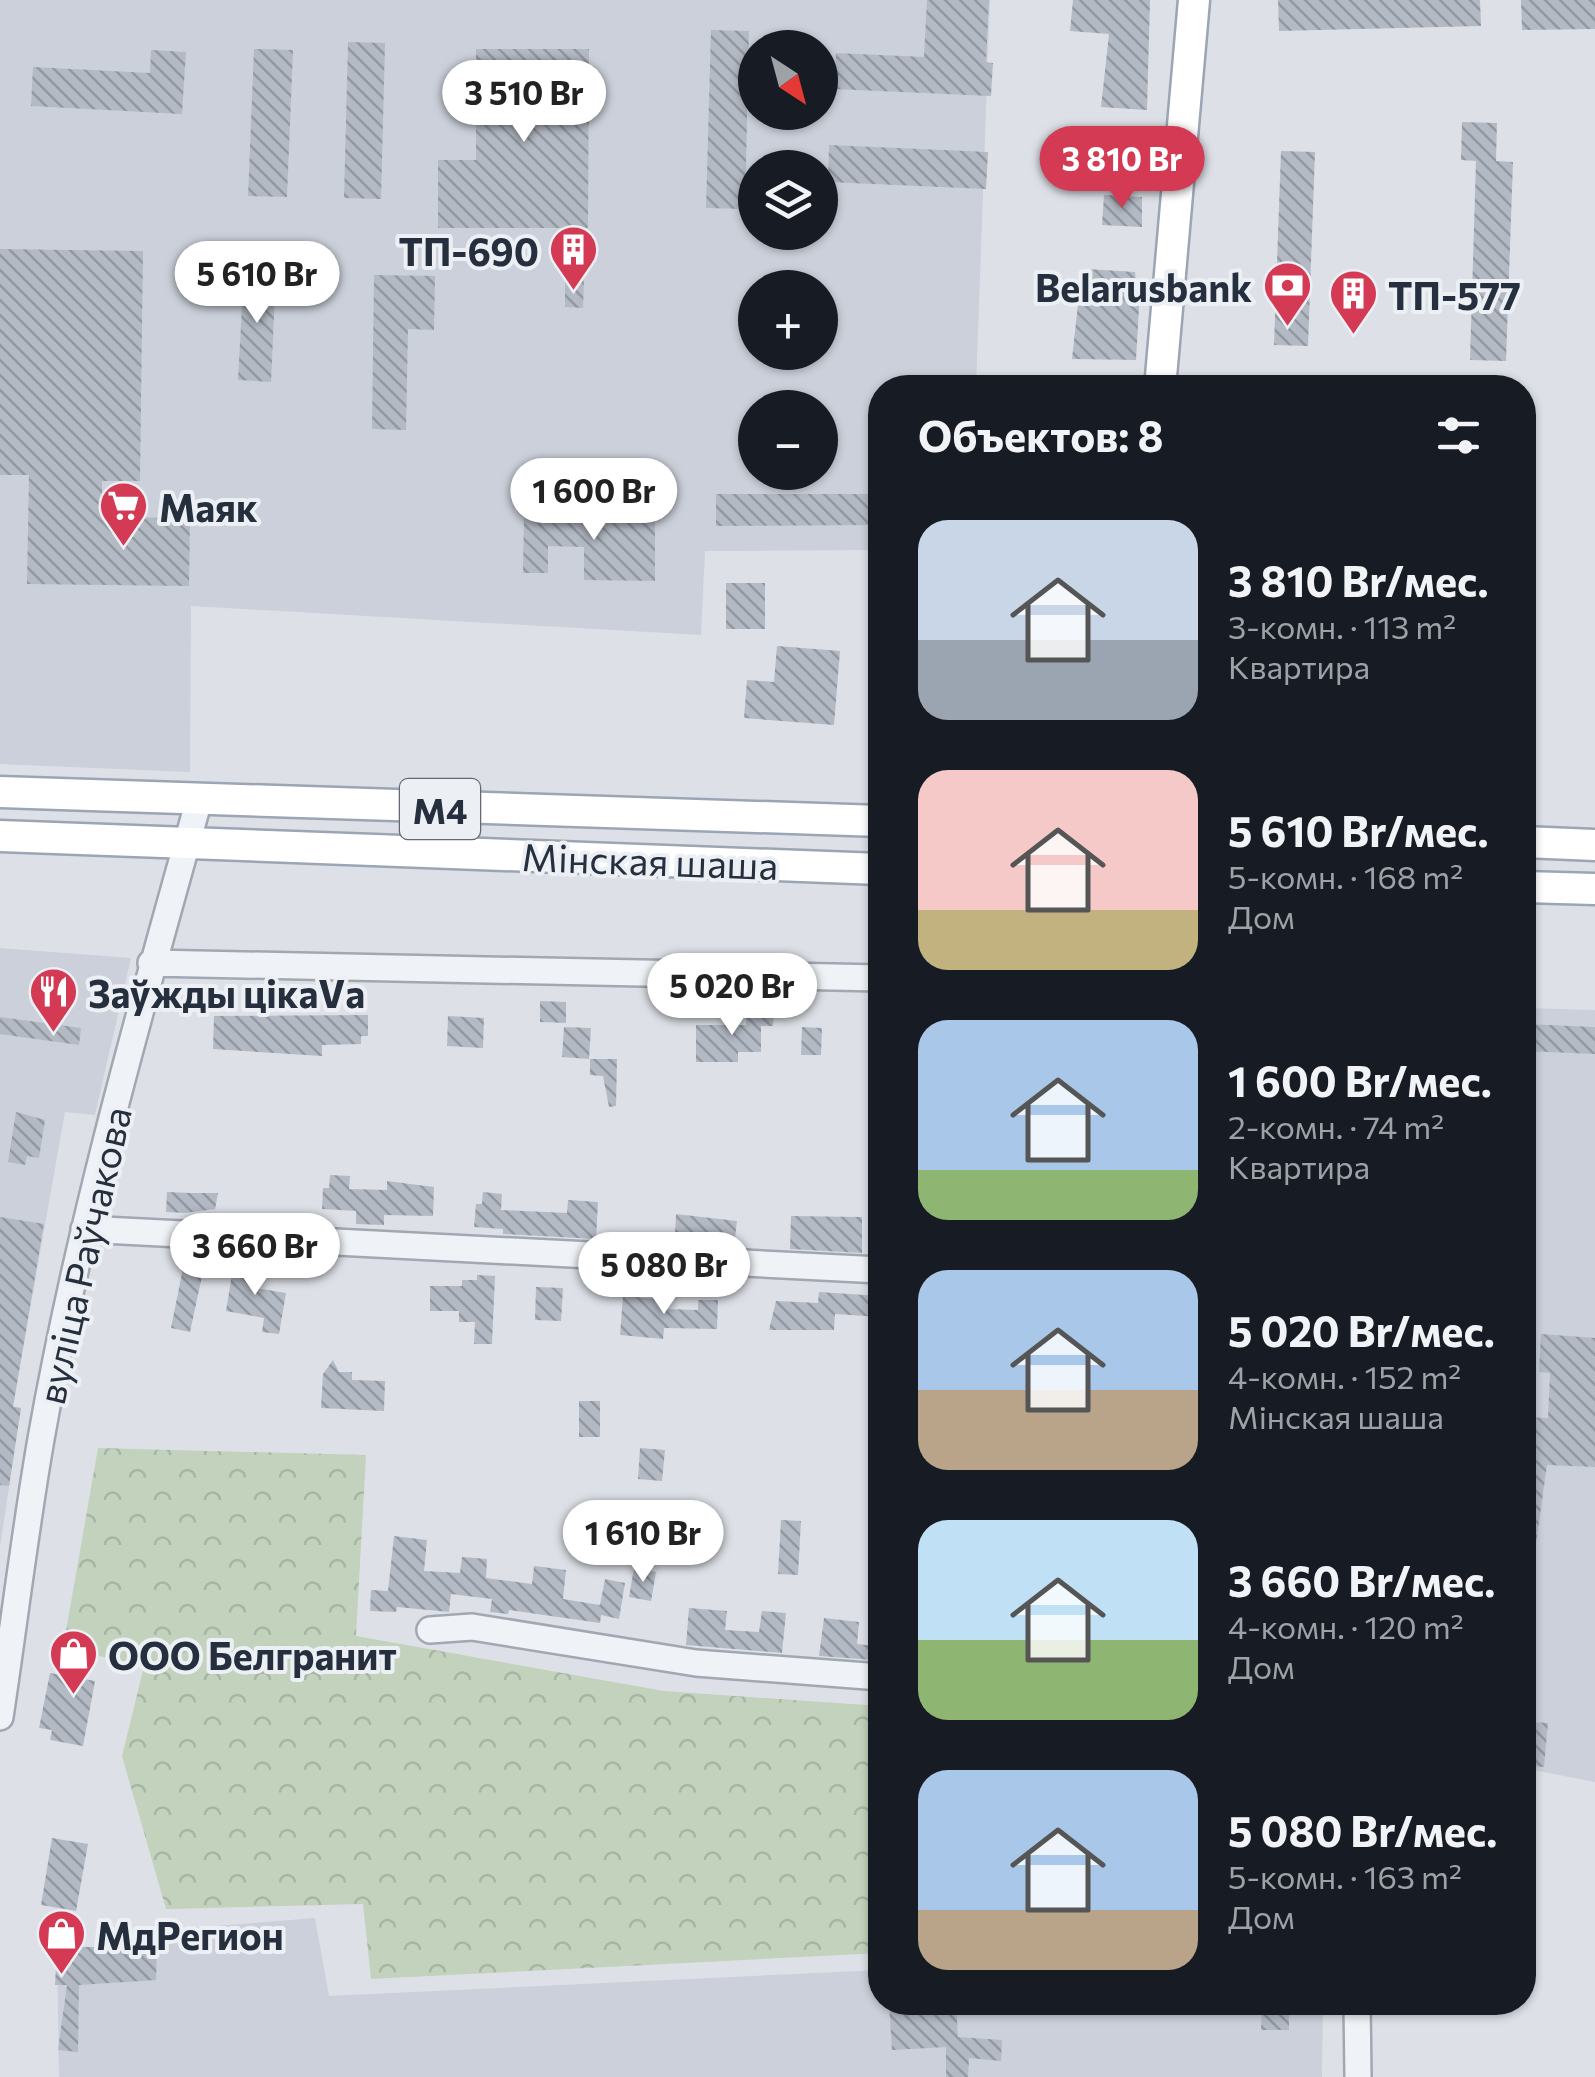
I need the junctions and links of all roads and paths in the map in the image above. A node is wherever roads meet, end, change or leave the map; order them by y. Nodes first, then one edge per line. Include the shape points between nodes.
1 (1194, 0) edge
2 (1161, 375) edge
3 (0, 792) edge
4 (199, 800) junction
5 (868, 821) edge
6 (0, 836) edge
7 (1536, 843) edge
8 (186, 845) junction
9 (1595, 845) edge
10 (868, 869) edge
11 (1536, 888) edge
12 (1595, 890) edge
13 (151, 962) junction
14 (868, 978) edge
15 (84, 1229) junction
16 (868, 1269) edge
17 (430, 1630) dead end
18 (868, 1675) edge
19 (0, 1717) edge
20 (1357, 2015) edge
21 (1358, 2077) edge

1 - 2 main road
3 - 4 main road, Мінская шаша / М4
4 - 5 main road, Мінская шаша / М4
4 - 8 street, вуліца Раўчакова
6 - 8 main road, Мінская шаша / М4
7 - 9 main road
8 - 10 main road, Мінская шаша / М4
8 - 13 street, вуліца Раўчакова
11 - 12 main road
13 - 14 street
13 - 15 street, вуліца Раўчакова
15 - 16 street
15 - 19 street, вуліца Раўчакова via 41,1439
17 - 18 street via 472,1627 696,1664
20 - 21 street

